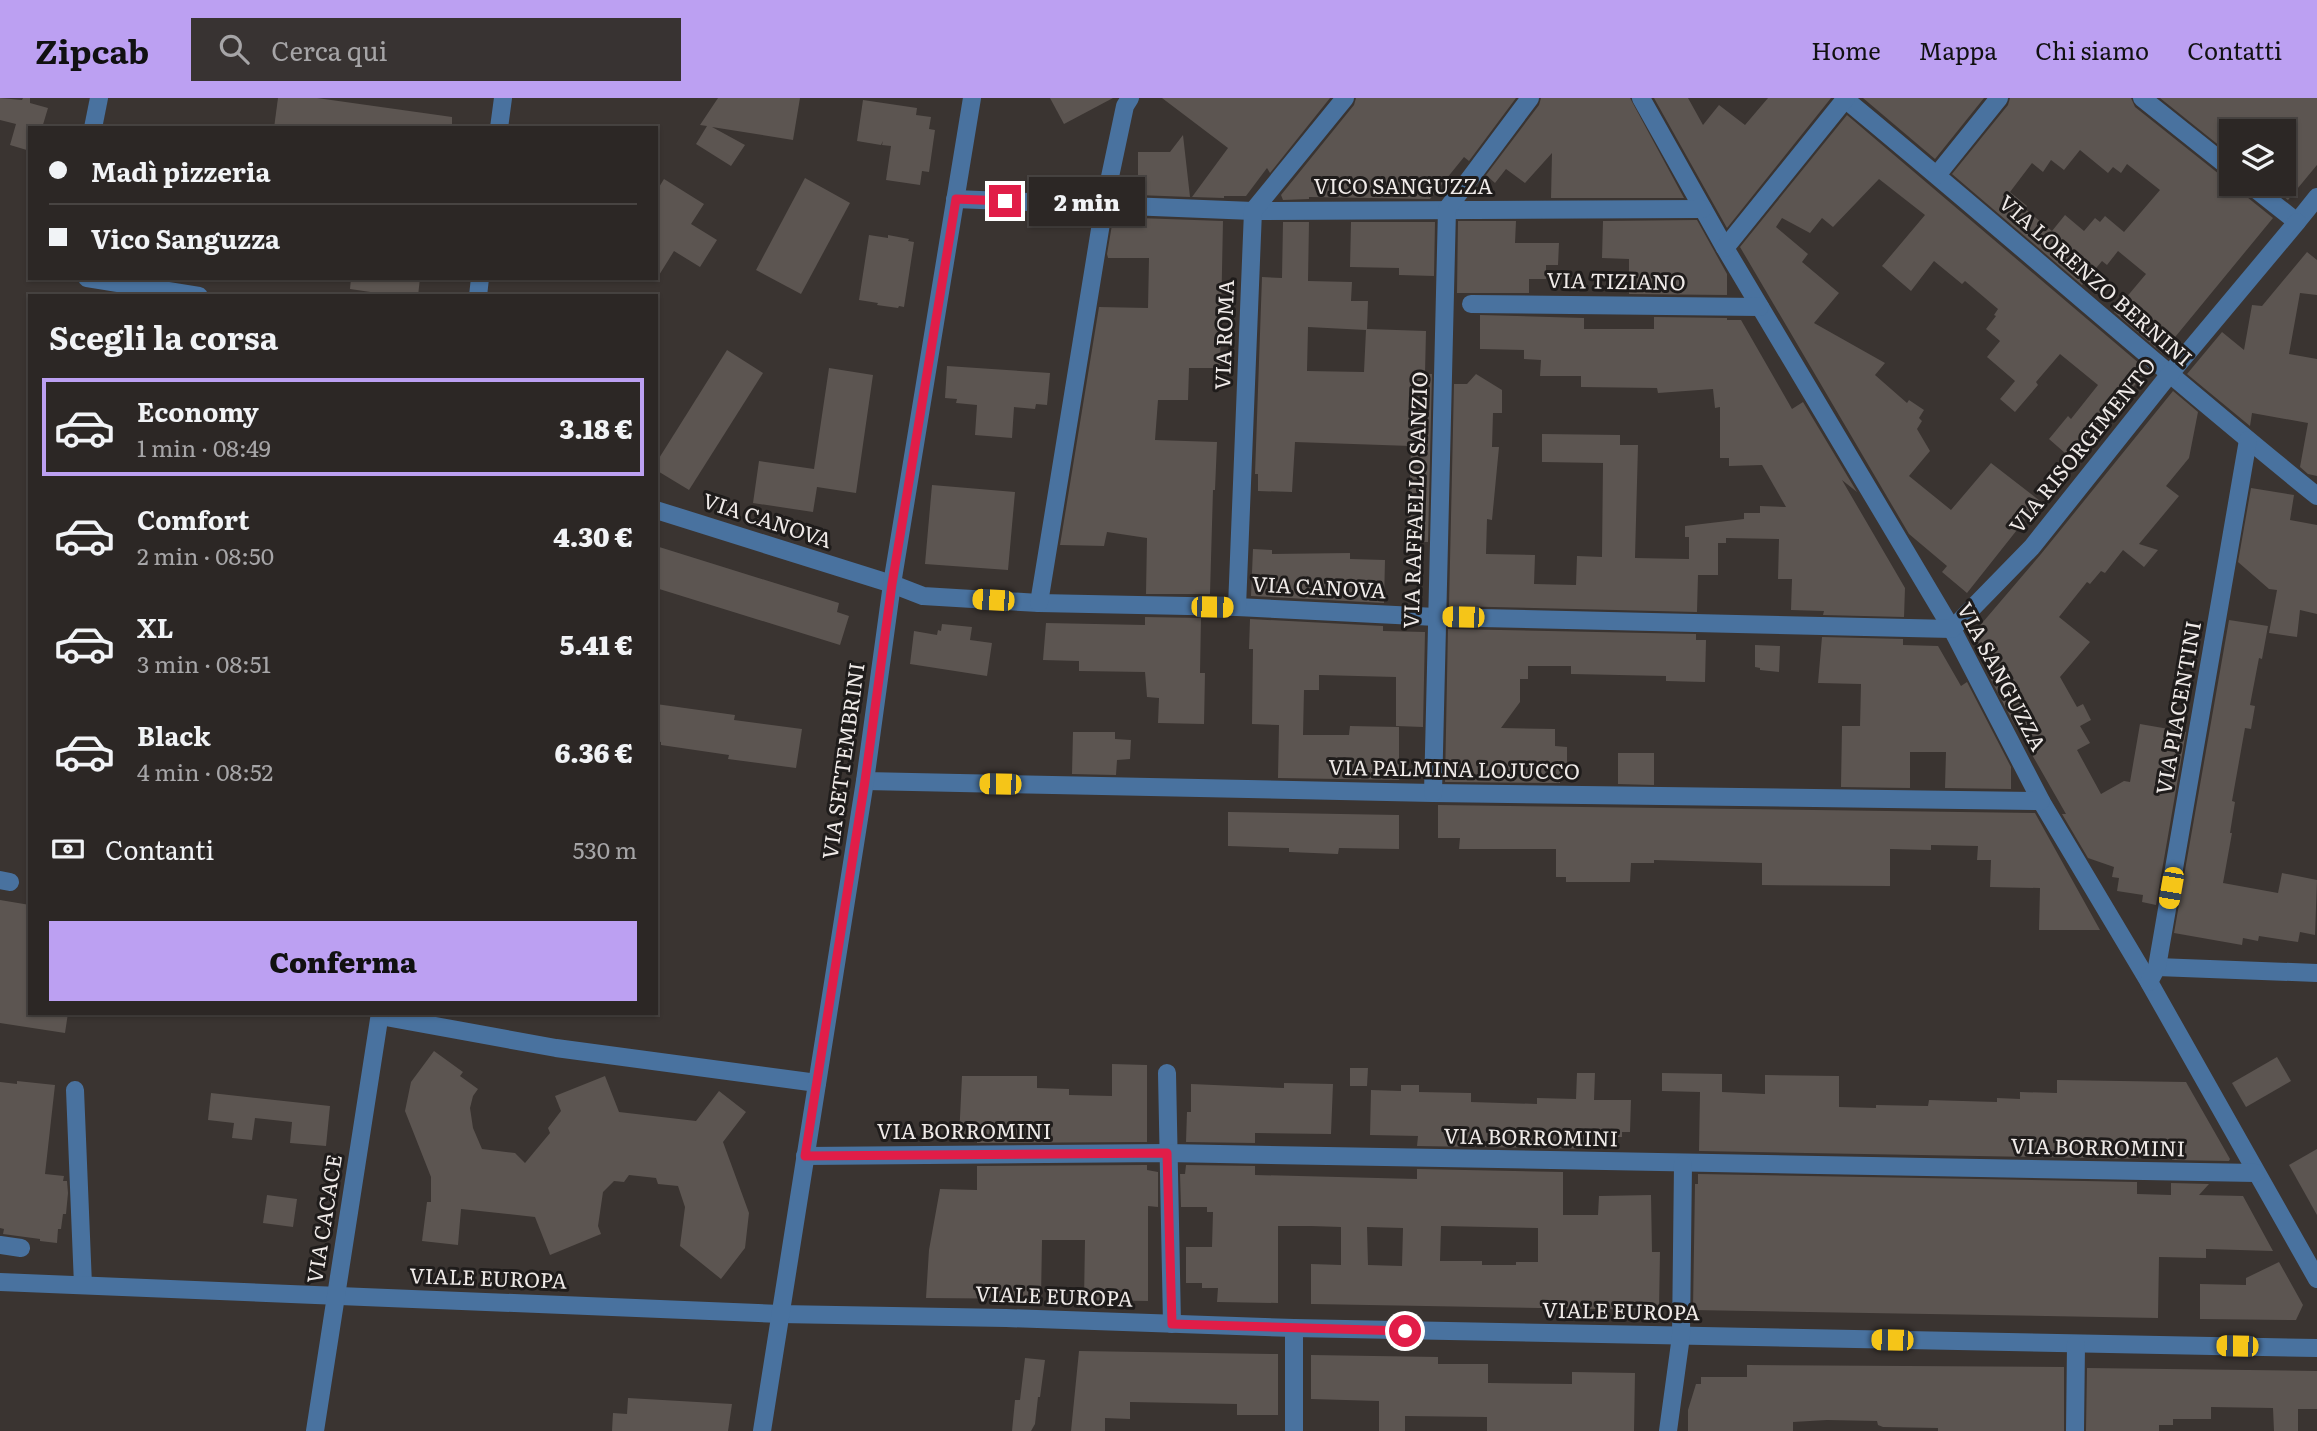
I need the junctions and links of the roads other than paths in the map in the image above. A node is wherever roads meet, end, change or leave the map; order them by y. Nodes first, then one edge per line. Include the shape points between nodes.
1 (99, 98) edge
2 (503, 98) edge
3 (1130, 98) edge
4 (1345, 98) edge
5 (1530, 98) edge
6 (1641, 98) edge
7 (1999, 98) edge
8 (2142, 98) edge
9 (967, 99) edge
10 (1846, 99) edge
11 (93, 126) edge
12 (499, 126) edge
13 (2219, 159) edge
14 (1937, 175) junction
15 (2264, 196) edge
16 (2317, 197) edge
17 (956, 199) junction
18 (1104, 205) junction
19 (1447, 209) junction
20 (1703, 209) junction
21 (1253, 211) junction
22 (2297, 222) junction
23 (1725, 248) junction
24 (100, 280) edge
25 (187, 294) edge
26 (1471, 304) dead end
27 (1760, 307) junction
28 (2169, 375) junction
29 (2248, 440) junction
30 (2317, 496) edge
31 (658, 511) edge
32 (892, 584) junction
33 (1039, 603) junction
34 (1237, 607) junction
35 (1436, 617) junction
36 (1952, 629) junction
37 (865, 781) junction
38 (1433, 793) junction
39 (2041, 801) junction
40 (2317, 973) edge
41 (2153, 975) junction
42 (380, 1015) edge
43 (1167, 1073) dead end
44 (817, 1083) junction
45 (75, 1090) dead end
46 (1167, 1153) junction
47 (805, 1156) junction
48 (1683, 1164) junction
49 (2256, 1173) junction
50 (0, 1245) edge
51 (21, 1248) dead end
52 (2317, 1279) edge
53 (0, 1282) edge
54 (83, 1285) junction
55 (337, 1295) junction
56 (780, 1314) junction
57 (1172, 1324) junction
58 (1294, 1328) junction
59 (1681, 1336) junction
60 (2076, 1344) junction
61 (2317, 1348) edge
62 (315, 1431) edge
63 (762, 1431) edge
64 (1294, 1431) edge
65 (1668, 1431) edge
66 (2075, 1431) edge

1 - 11 street
2 - 12 street
3 - 18 street
4 - 21 street
5 - 19 street
6 - 20 street, VIA SANGUZZA
7 - 14 street
8 - 13 street
9 - 17 street, VIA SETTEMBRINI
10 - 14 street, VIA LORENZO BERNINI
10 - 23 street
14 - 28 street, VIA LORENZO BERNINI
15 - 22 street
16 - 22 street, VIA RISORGIMENTO
17 - 18 street, VICO SANGUZZA
17 - 32 street, VIA SETTEMBRINI
18 - 21 street, VICO SANGUZZA
18 - 33 street
19 - 20 street, VICO SANGUZZA
19 - 21 street, VICO SANGUZZA
19 - 35 street, VIA RAFFAELLO SANZIO
20 - 23 street, VIA SANGUZZA
21 - 34 street, VIA ROMA
22 - 28 street, VIA RISORGIMENTO
23 - 27 street, VIA SANGUZZA
24 - 25 street
26 - 27 street, VIA TIZIANO
27 - 36 street, VIA SANGUZZA
28 - 29 street, VIA LORENZO BERNINI
28 - 36 street, VIA RISORGIMENTO via 2032,547
29 - 30 street, VIA LORENZO BERNINI
29 - 41 street, VIA PIACENTINI
31 - 32 street, VIA CANOVA
32 - 33 street, VIA CANOVA via 923,596
32 - 37 street, VIA SETTEMBRINI
33 - 34 street, VIA CANOVA
34 - 35 street, VIA CANOVA
35 - 36 street, VIA CANOVA
35 - 38 street, VIA RAFFAELLO SANZIO
36 - 39 street, VIA SANGUZZA
37 - 38 street, VIA PALMINA LOJUCCO
37 - 44 street, VIA SETTEMBRINI
38 - 39 street, VIA PALMINA LOJUCCO
39 - 41 street, VIA SANGUZZA
40 - 41 street
41 - 49 street, VIA SANGUZZA
42 - 44 street via 556,1048
42 - 55 street, VIA CACACE
43 - 46 street
44 - 47 street, VIA SETTEMBRINI
45 - 54 street
46 - 47 street, VIA BORROMINI
46 - 48 street, VIA BORROMINI
46 - 57 street
47 - 56 street, VIA SETTEMBRINI
48 - 49 street, VIA BORROMINI
48 - 59 street
49 - 52 street, VIA SANGUZZA
50 - 51 street
53 - 54 street, VIALE EUROPA
54 - 55 street, VIALE EUROPA
55 - 56 street, VIALE EUROPA
55 - 62 street, VIA CACACE
56 - 57 street, VIALE EUROPA
56 - 63 street, VIA SETTEMBRINI
57 - 58 street, VIALE EUROPA
58 - 59 street, VIALE EUROPA
58 - 64 street
59 - 60 street, VIALE EUROPA
59 - 65 street
60 - 61 street, VIALE EUROPA
60 - 66 street

